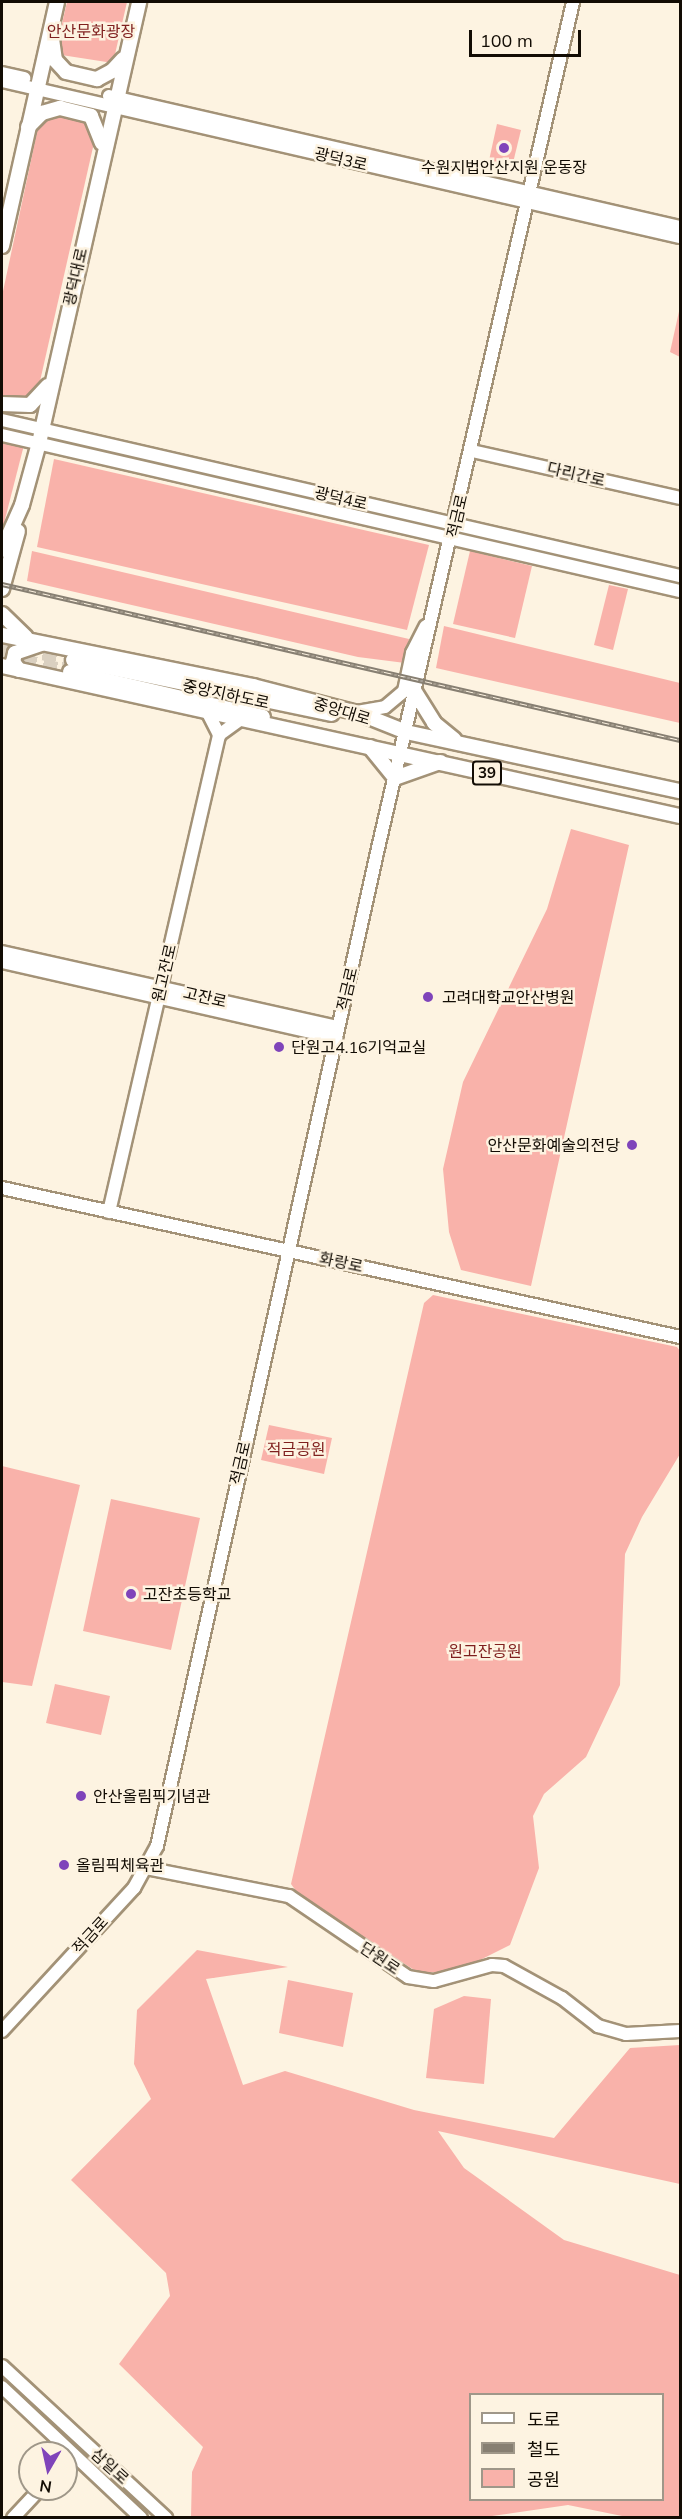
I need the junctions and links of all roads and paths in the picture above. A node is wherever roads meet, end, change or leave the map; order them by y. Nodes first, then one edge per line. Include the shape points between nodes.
1 (57, 2) edge
2 (139, 2) edge
3 (573, 2) edge
4 (50, 34) junction
5 (125, 56) junction
6 (2, 73) edge
7 (2, 81) edge
8 (38, 85) junction
9 (114, 101) junction
10 (27, 129) junction
11 (103, 148) junction
12 (529, 198) junction
13 (681, 227) edge
14 (681, 237) edge
15 (2, 246) edge
16 (49, 384) junction
17 (2, 404) edge
18 (2, 420) edge
19 (41, 429) junction
20 (2, 435) edge
21 (39, 443) junction
22 (472, 451) junction
23 (681, 498) edge
24 (21, 505) junction
25 (455, 524) junction
26 (452, 538) junction
27 (2, 550) edge
28 (681, 576) edge
29 (2, 590) edge
30 (681, 591) edge
31 (434, 612) junction
32 (2, 614) edge
33 (2, 635) edge
34 (27, 638) junction
35 (61, 645) junction
36 (2, 666) edge
37 (24, 671) junction
38 (2, 678) edge
39 (415, 692) junction
40 (356, 712) junction
41 (208, 713) junction
42 (240, 720) junction
43 (380, 724) junction
44 (294, 728) junction
45 (406, 732) junction
46 (219, 735) junction
47 (456, 740) junction
48 (368, 746) junction
49 (400, 753) junction
50 (440, 762) junction
51 (395, 778) junction
52 (681, 791) edge
53 (681, 816) edge
54 (2, 952) edge
55 (2, 962) edge
56 (160, 992) junction
57 (337, 1032) junction
58 (2, 1188) edge
59 (109, 1212) junction
60 (289, 1251) junction
61 (681, 1337) edge
62 (146, 1868) junction
63 (2, 2031) edge
64 (681, 2031) edge
65 (2, 2366) edge
66 (2, 2387) edge
67 (54, 2441) edge
68 (78, 2464) edge
69 (28, 2501) edge
70 (13, 2517) edge
71 (141, 2517) edge
72 (166, 2517) edge

1 - 4 main road
2 - 5 main road, 광덕대로
3 - 12 street, 적금로
4 - 5 main road via 55,60 66,72 105,77
4 - 8 main road
5 - 9 main road, 광덕대로
6 - 8 street, 광덕3로
7 - 8 street, 광덕3로
8 - 9 street, 광덕3로
8 - 10 main road
9 - 11 main road, 광덕대로
9 - 12 street, 광덕3로
10 - 11 main road via 50,110 85,114 96,123
10 - 15 main road
11 - 16 main road, 광덕대로
12 - 13 street, 광덕3로
12 - 14 street, 광덕3로
12 - 22 street, 적금로
16 - 17 main road via 30,405
16 - 19 main road, 광덕대로
18 - 19 street, 광덕4로
19 - 21 main road, 광덕대로
19 - 25 street, 광덕4로
20 - 21 street, 광덕4로
21 - 24 main road, 광덕대로
21 - 26 street, 광덕4로
22 - 23 street, 다리간로
22 - 25 street, 적금로
24 - 27 main road, 광덕대로
24 - 29 main road via 21,520
25 - 26 street, 적금로
25 - 28 street, 광덕4로
26 - 30 street, 광덕4로
26 - 31 street, 적금로
31 - 39 street, 적금로
31 - 40 street via 409,663 404,691 376,711
32 - 34 main road
33 - 34 main road, 중앙대로
34 - 35 main road, 중앙대로
35 - 37 main road via 35,644 15,653 13,662
35 - 40 main road, 중앙대로
36 - 37 main road, 중앙대로
37 - 38 main road
37 - 41 main road, 중앙대로
39 - 45 street, 적금로
39 - 47 main road via 434,723
40 - 43 main road, 중앙대로
41 - 42 main road, 중앙대로
41 - 46 street
42 - 44 main road, 중앙대로
42 - 46 street
43 - 44 main road, 중앙지하도로 / 39 via 72,666
43 - 45 main road, 중앙대로 / 39
44 - 48 main road, 중앙대로 / 39
45 - 47 main road, 중앙대로 / 39
45 - 49 street, 적금로
46 - 56 street, 원고잔로
47 - 52 main road, 중앙대로 / 39
48 - 49 main road, 중앙대로 / 39
48 - 51 main road via 386,762
49 - 50 main road, 중앙대로 / 39
49 - 51 street, 적금로
50 - 51 main road
50 - 53 main road, 중앙대로 / 39
51 - 57 street, 적금로
54 - 56 street, 고잔로
55 - 56 street, 고잔로
56 - 57 street, 고잔로
56 - 59 street, 원고잔로
57 - 60 street, 적금로
58 - 59 street, 화랑로
59 - 60 street, 화랑로
60 - 61 street, 화랑로
60 - 62 street, 적금로 via 157,1846
62 - 63 street, 적금로 via 134,1888
62 - 64 street, 단원로 via 289,1896 408,1977 434,1981 492,1965 504,1966 562,1998 598,2026 626,2034
65 - 72 street, 삼일로
66 - 67 street, 삼일로
68 - 71 street, 삼일로
69 - 70 street

